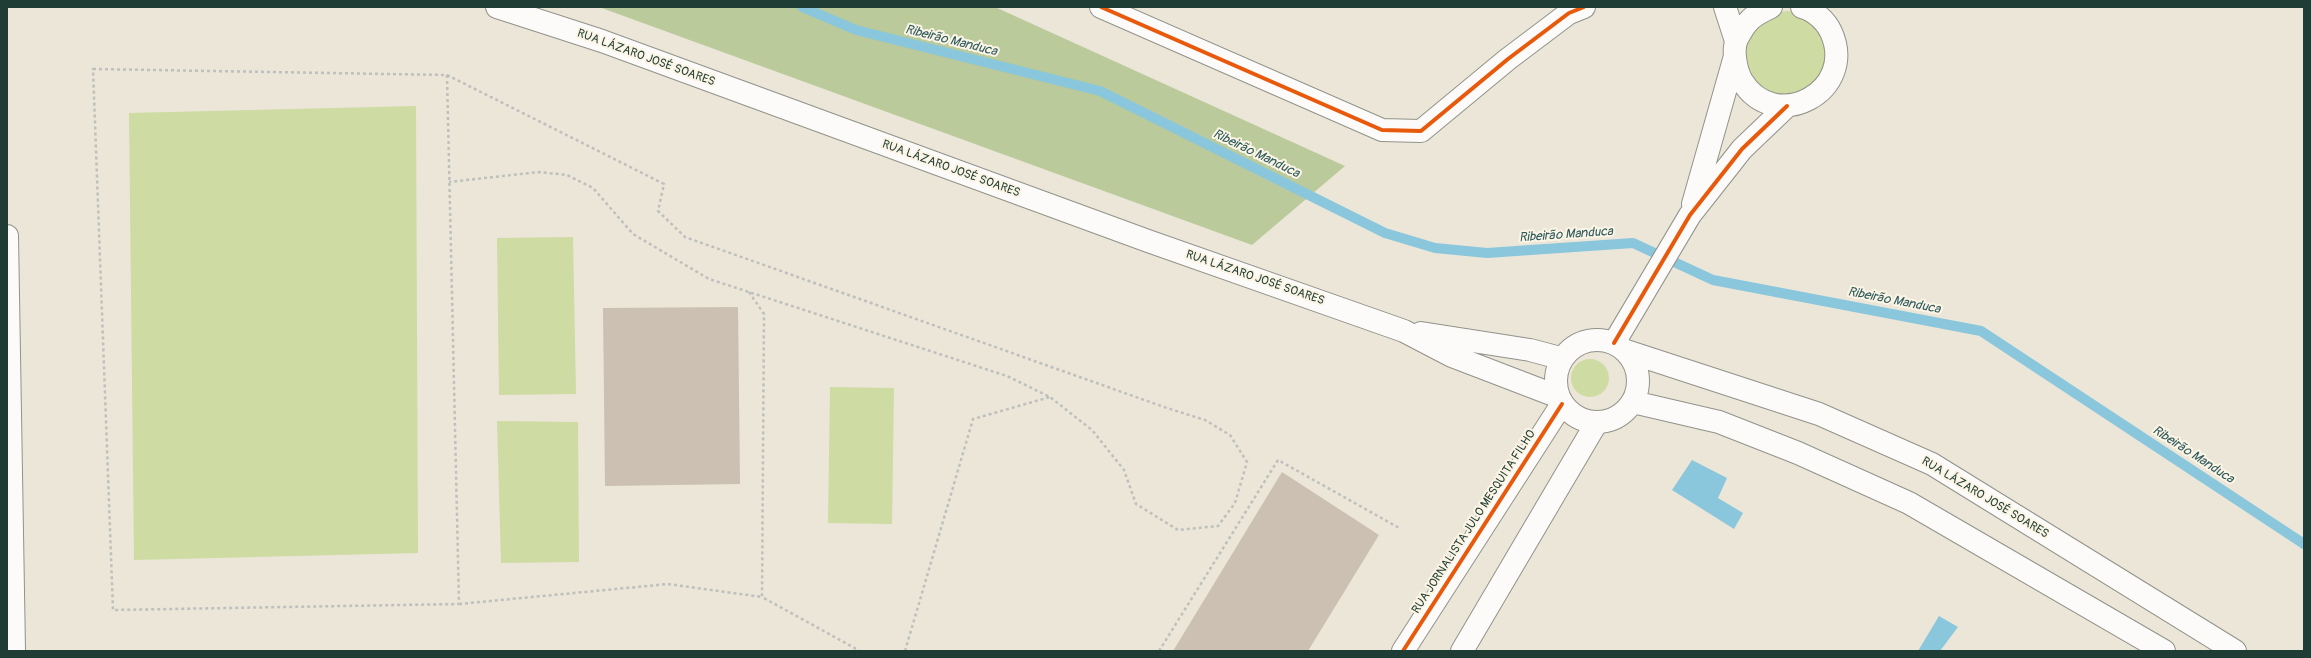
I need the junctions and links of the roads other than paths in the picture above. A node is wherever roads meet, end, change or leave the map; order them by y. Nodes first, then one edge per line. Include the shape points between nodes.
1 (497, 7) edge
2 (1101, 7) edge
3 (1584, 7) edge
4 (1725, 7) edge
5 (1771, 7) edge
6 (1802, 7) edge
7 (1736, 48) junction
8 (1787, 106) junction
9 (1687, 220) junction
10 (7, 236) edge
11 (1404, 331) junction
12 (1620, 347) junction
13 (1560, 358) junction
14 (1560, 400) junction
15 (1633, 402) junction
16 (1597, 422) junction
17 (14, 651) edge
18 (1403, 651) edge
19 (1462, 651) edge
20 (2164, 651) edge
21 (2235, 651) edge

1 - 11 main road, RUA LÁZARO JOSÉ SOARES via 602,41 1148,241
2 - 3 main road via 1382,130 1421,131 1508,59 1569,13
4 - 7 main road
5 - 7 main road via 1751,17
6 - 8 main road via 1819,16 1829,27 1835,41 1837,56 1834,71 1822,90 1803,103
7 - 8 main road via 1739,75 1747,88 1772,104
7 - 9 main road
8 - 9 main road via 1742,149
9 - 12 main road via 1655,274
10 - 17 main road
11 - 13 main road, RUA LÁZARO JOSÉ SOARES via 1530,350
11 - 14 main road, RUA LÁZARO JOSÉ SOARES via 1452,356
12 - 13 main road via 1601,339 1587,340 1575,345
12 - 15 main road via 1634,362 1638,375 1638,389
12 - 21 main road, RUA LÁZARO JOSÉ SOARES via 1819,414 1932,464
13 - 14 main road via 1555,378
14 - 16 main road via 1571,413 1583,420
14 - 18 main road, RUA JORNALISTA JULO MESQUITA FILHO
15 - 16 main road via 1623,413 1611,420
15 - 20 main road via 1719,422 1798,453 1909,503
16 - 19 main road

